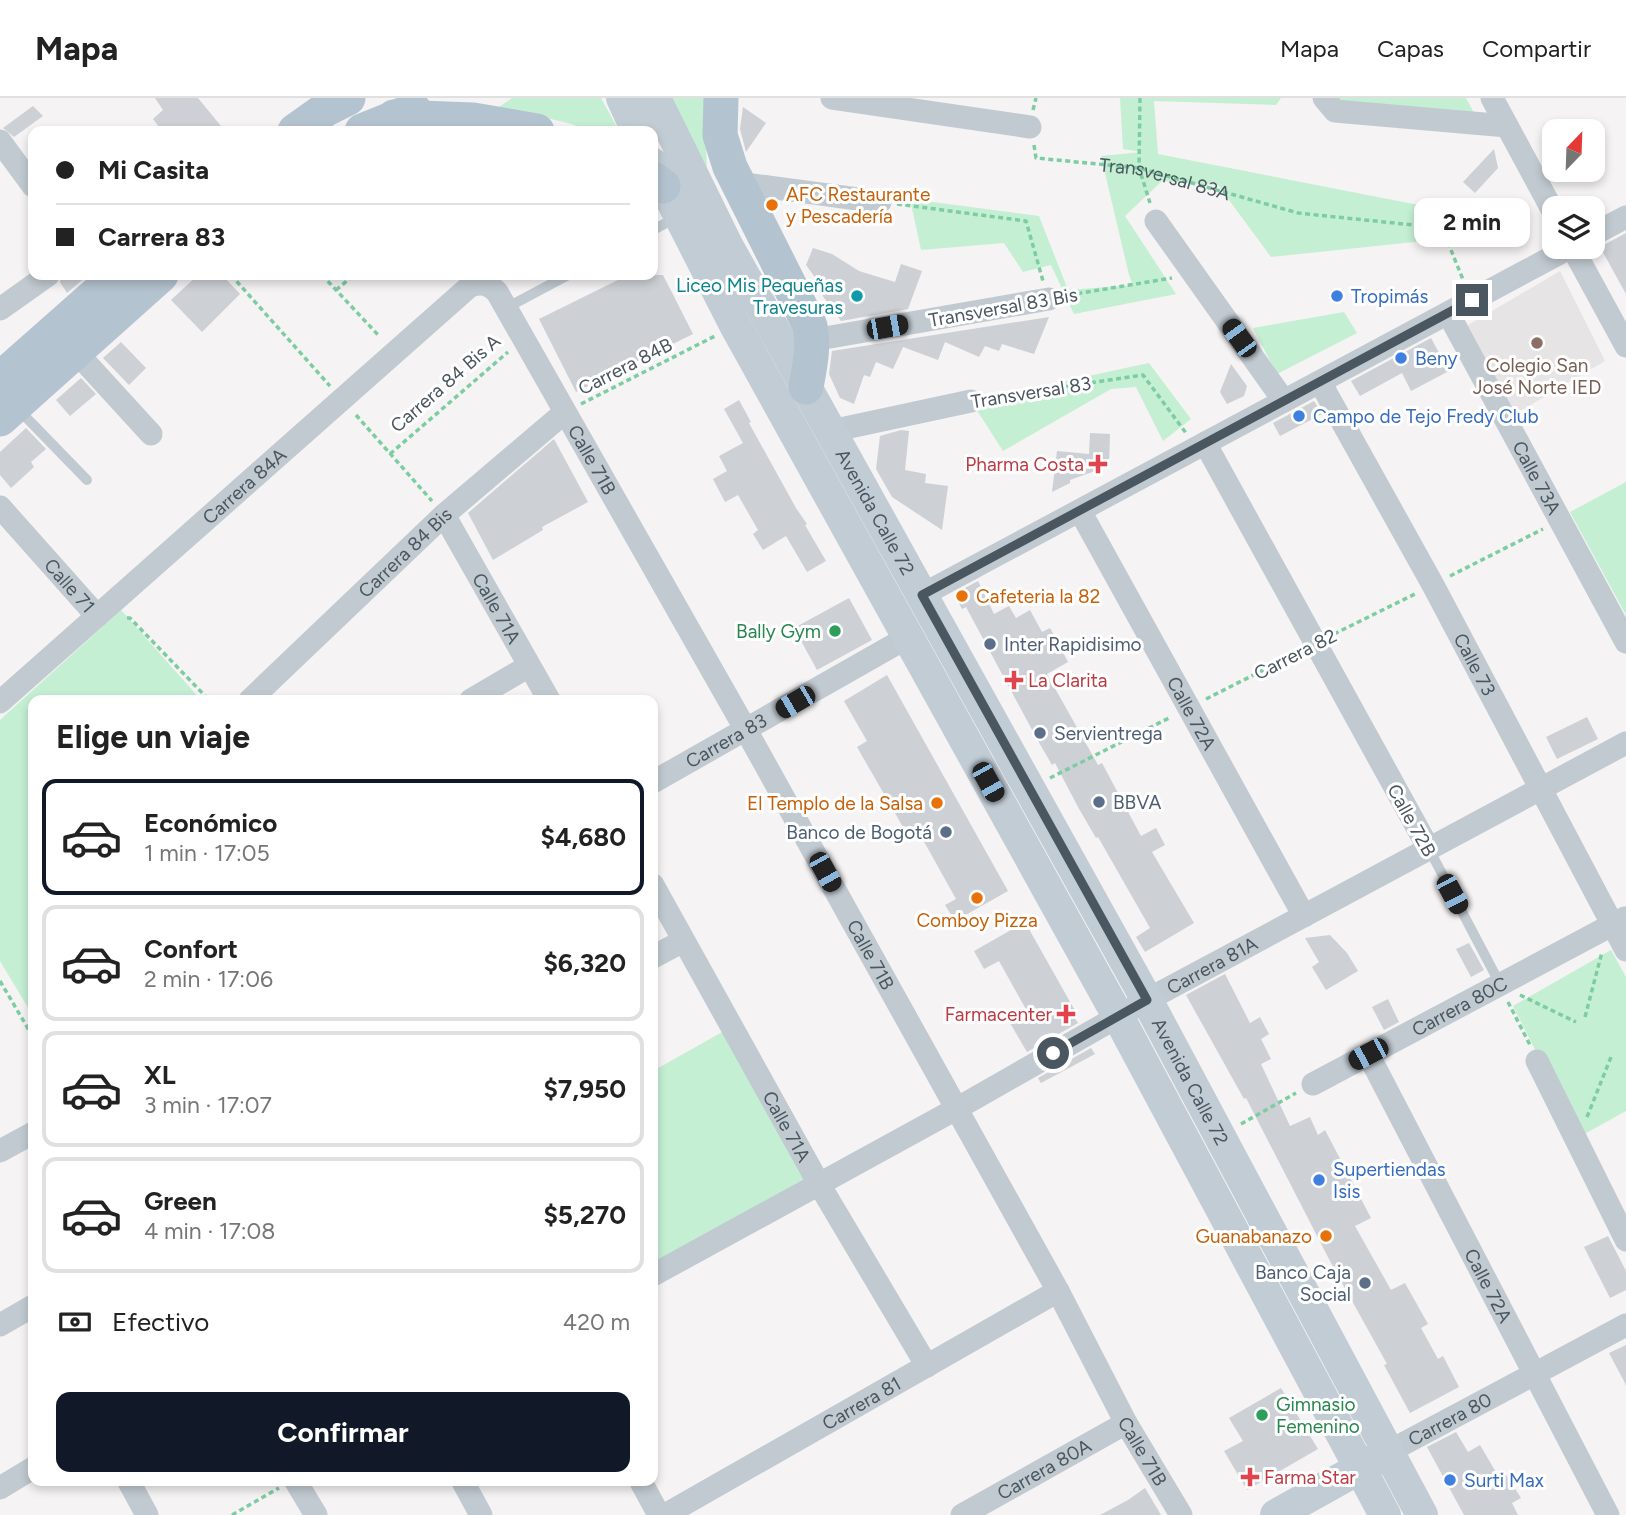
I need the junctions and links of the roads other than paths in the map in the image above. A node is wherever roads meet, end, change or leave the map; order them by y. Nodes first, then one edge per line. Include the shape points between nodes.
1 (441, 98) edge
2 (622, 98) edge
3 (655, 98) edge
4 (721, 98) edge
5 (832, 98) edge
6 (1324, 98) edge
7 (1492, 98) edge
8 (332, 101) edge
9 (394, 117) junction
10 (301, 126) edge
11 (373, 126) edge
12 (508, 126) edge
13 (636, 126) edge
14 (1507, 126) junction
15 (1030, 127) road end
16 (0, 141) edge
17 (28, 179) edge
18 (738, 183) junction
19 (660, 195) edge
20 (1545, 196) edge
21 (880, 202) road end
22 (1626, 217) edge
23 (1156, 221) road end
24 (1605, 228) edge
25 (1549, 259) edge
26 (1579, 259) edge
27 (41, 280) edge
28 (106, 280) edge
29 (155, 280) edge
30 (559, 280) edge
31 (491, 286) joint
32 (1049, 299) road end
33 (506, 308) junction
34 (0, 309) edge
35 (1448, 313) junction
36 (813, 340) junction
37 (1626, 346) edge
38 (76, 352) junction
39 (1320, 382) junction
40 (806, 387) junction
41 (971, 401) road end
42 (1284, 401) junction
43 (5, 402) edge
44 (564, 412) junction
45 (831, 431) junction
46 (150, 434) dead end
47 (1201, 446) junction
48 (87, 480) dead end
49 (0, 507) edge
50 (1080, 511) junction
51 (444, 515) junction
52 (922, 595) junction
53 (97, 616) junction
54 (908, 637) junction
55 (1626, 642) edge
56 (529, 666) junction
57 (255, 695) edge
58 (480, 695) edge
59 (546, 695) edge
60 (0, 702) edge
61 (746, 730) junction
62 (1626, 743) edge
63 (658, 779) edge
64 (1542, 789) junction
65 (1429, 849) junction
66 (658, 894) edge
67 (1304, 916) junction
68 (1616, 922) edge
69 (683, 941) junction
70 (1626, 950) edge
71 (658, 954) edge
72 (1500, 984) junction
73 (1147, 1000) junction
74 (1118, 1016) junction
75 (1368, 1054) junction
76 (1538, 1061) road end
77 (1313, 1084) road end
78 (956, 1109) junction
79 (28, 1136) edge
80 (0, 1151) edge
81 (819, 1184) junction
82 (1626, 1240) edge
83 (658, 1272) edge
84 (1058, 1291) junction
85 (28, 1309) edge
86 (0, 1325) edge
87 (1626, 1325) edge
88 (927, 1366) junction
89 (1535, 1374) junction
90 (1126, 1423) junction
91 (1388, 1452) junction
92 (1359, 1468) junction
93 (28, 1471) edge
94 (131, 1486) edge
95 (290, 1486) edge
96 (465, 1486) edge
97 (643, 1486) edge
98 (0, 1488) edge
99 (147, 1515) edge
100 (316, 1515) edge
101 (481, 1515) edge
102 (659, 1515) edge
103 (665, 1515) edge
104 (962, 1515) edge
105 (1181, 1515) edge
106 (1276, 1515) edge
107 (1385, 1515) edge
108 (1422, 1515) edge
109 (1608, 1515) edge

1 - 9 main road
2 - 13 main road
3 - 40 main road, Avenida Calle 72 via 727,245
4 - 18 main road via 720,135
5 - 15 street
6 - 14 street via 1335,111
7 - 14 street
8 - 10 main road
9 - 11 main road
9 - 12 main road
14 - 20 street
16 - 17 street
18 - 21 street
18 - 36 main road
19 - 54 main road, Avenida Calle 72
22 - 24 street
23 - 42 street
25 - 35 street
26 - 37 street
27 - 34 street
28 - 43 main road
29 - 38 main road
30 - 33 lane, Carrera 84 Bis A
31 - 33 street, Calle 71B
31 - 53 street, Carrera 84A via 470,286
32 - 36 street, Transversal 83 Bis
33 - 44 street, Calle 71B
35 - 39 street
35 - 55 street, Calle 73A
36 - 40 main road
38 - 43 main road
38 - 46 street
39 - 42 street
39 - 64 street, Calle 73
40 - 45 main road, Avenida Calle 72
41 - 45 street, Transversal 83
42 - 47 street
43 - 48 lane
44 - 51 street, Carrera 84 Bis
44 - 61 street, Calle 71B
45 - 52 main road, Avenida Calle 72
47 - 50 street
47 - 65 street, Calle 72B
49 - 53 street, Calle 71
50 - 52 street
50 - 67 street, Calle 72A
51 - 56 street, Calle 71A
51 - 57 street, Carrera 84 Bis
52 - 73 main road, Avenida Calle 72
53 - 60 street, Carrera 84A
54 - 61 street, Carrera 83
54 - 74 main road, Avenida Calle 72
56 - 58 street
56 - 59 street, Calle 71A
61 - 63 street, Carrera 83
61 - 78 street, Calle 71B
62 - 64 street, Carrera 81A
64 - 65 street, Carrera 81A
64 - 68 street, Calle 73
65 - 67 street, Carrera 81A
65 - 72 lane, Calle 72B
66 - 69 street, Calle 71A
67 - 73 street, Carrera 81A
68 - 70 street, Calle 73
68 - 72 street, Carrera 80C
69 - 71 street
69 - 81 street, Calle 71A
72 - 75 street, Carrera 80C
73 - 74 street, Carrera 81A
73 - 91 main road, Avenida Calle 72
74 - 78 street, Carrera 81A
74 - 92 main road, Avenida Calle 72
75 - 77 street, Carrera 80C
75 - 89 street, Calle 72A
76 - 82 street
78 - 81 street, Carrera 81A
78 - 84 street, Calle 71B
79 - 80 street
81 - 83 street, Carrera 81A
81 - 88 street, Calle 71A
84 - 88 street, Carrera 81
84 - 90 street, Calle 71B
85 - 86 street
87 - 89 street, Carrera 80
88 - 103 street, Carrera 81
89 - 91 street, Carrera 80
89 - 109 street, Calle 72A
90 - 104 street, Carrera 80A
90 - 105 street, Calle 71B
91 - 92 main road, Carrera 80
91 - 108 main road, Avenida Calle 72
92 - 106 main road, Carrera 80
92 - 107 main road, Avenida Calle 72
93 - 98 street
94 - 99 street
95 - 100 street
96 - 101 street
97 - 102 street

